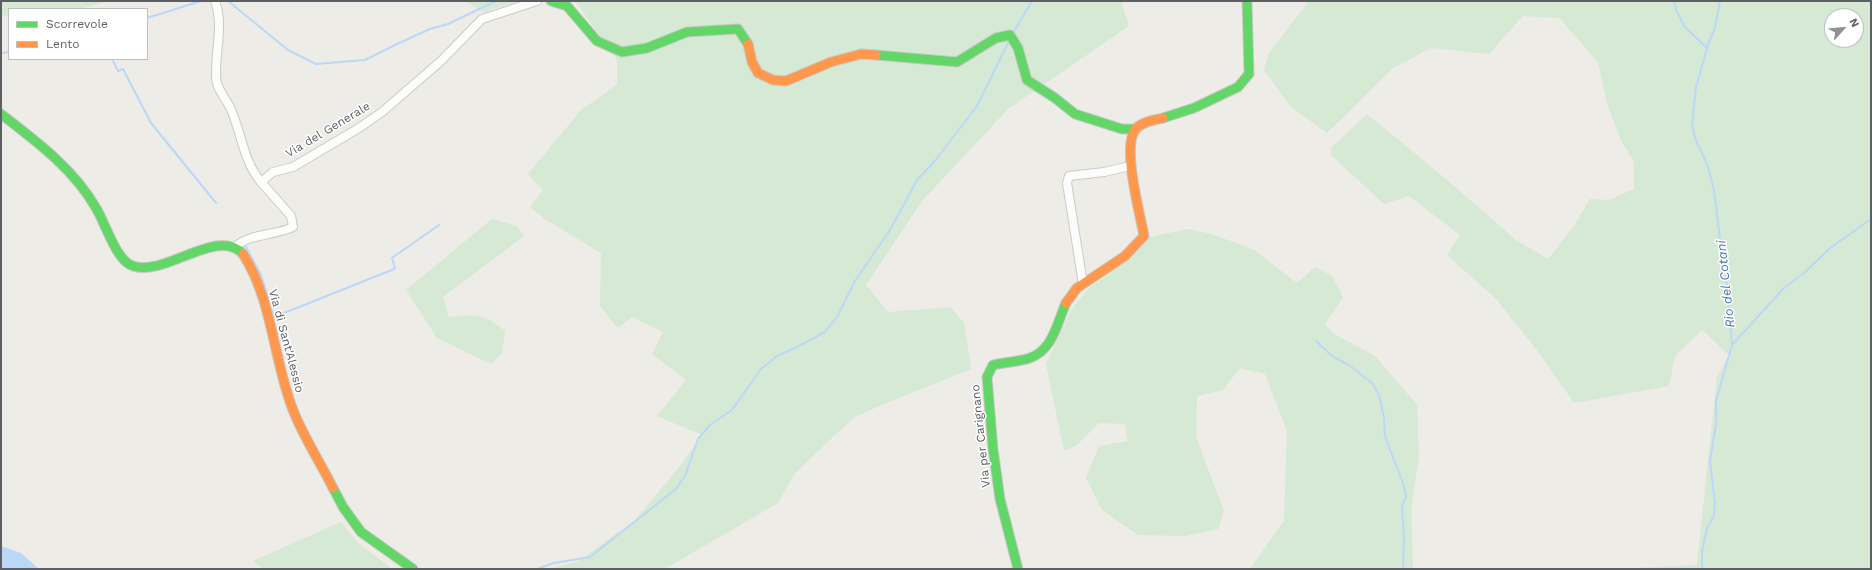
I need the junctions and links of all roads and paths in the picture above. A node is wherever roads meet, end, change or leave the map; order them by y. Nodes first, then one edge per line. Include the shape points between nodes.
1 (215, 1) edge
2 (536, 1) edge
3 (551, 1) edge
4 (1247, 1) edge
5 (1, 114) edge
6 (1135, 129) junction
7 (1130, 166) junction
8 (261, 182) junction
9 (235, 247) junction
10 (1084, 284) junction
11 (413, 569) edge
12 (1018, 569) edge

1 - 8 street via 219,19 216,78 221,93 232,111 248,162
2 - 8 street, Via del Generale via 482,19 441,61 382,112 293,167 273,172
3 - 6 street via 567,6 597,41 622,52 647,48 687,32 738,29 748,44 752,62 758,73 773,80 786,82 831,62 860,54 957,62 996,38 1010,35 1018,48 1027,80 1075,114 1122,129
4 - 6 street via 1249,74 1238,87 1194,108 1145,123
5 - 9 street via 41,145 86,191 122,256 131,265 146,268 214,246
6 - 7 street, Via per Carignano via 1129,145
7 - 10 street, Via per Carignano via 1144,236 1133,250
7 - 10 street via 1069,176 1067,183
8 - 9 street via 291,216 293,227 253,237
9 - 11 street, Via di Sant'Alessio via 247,260 260,287 293,410 343,507 361,532
10 - 12 street, Via per Carignano via 1064,307 1054,332 1041,352 1034,357 993,365 987,377 1000,499

